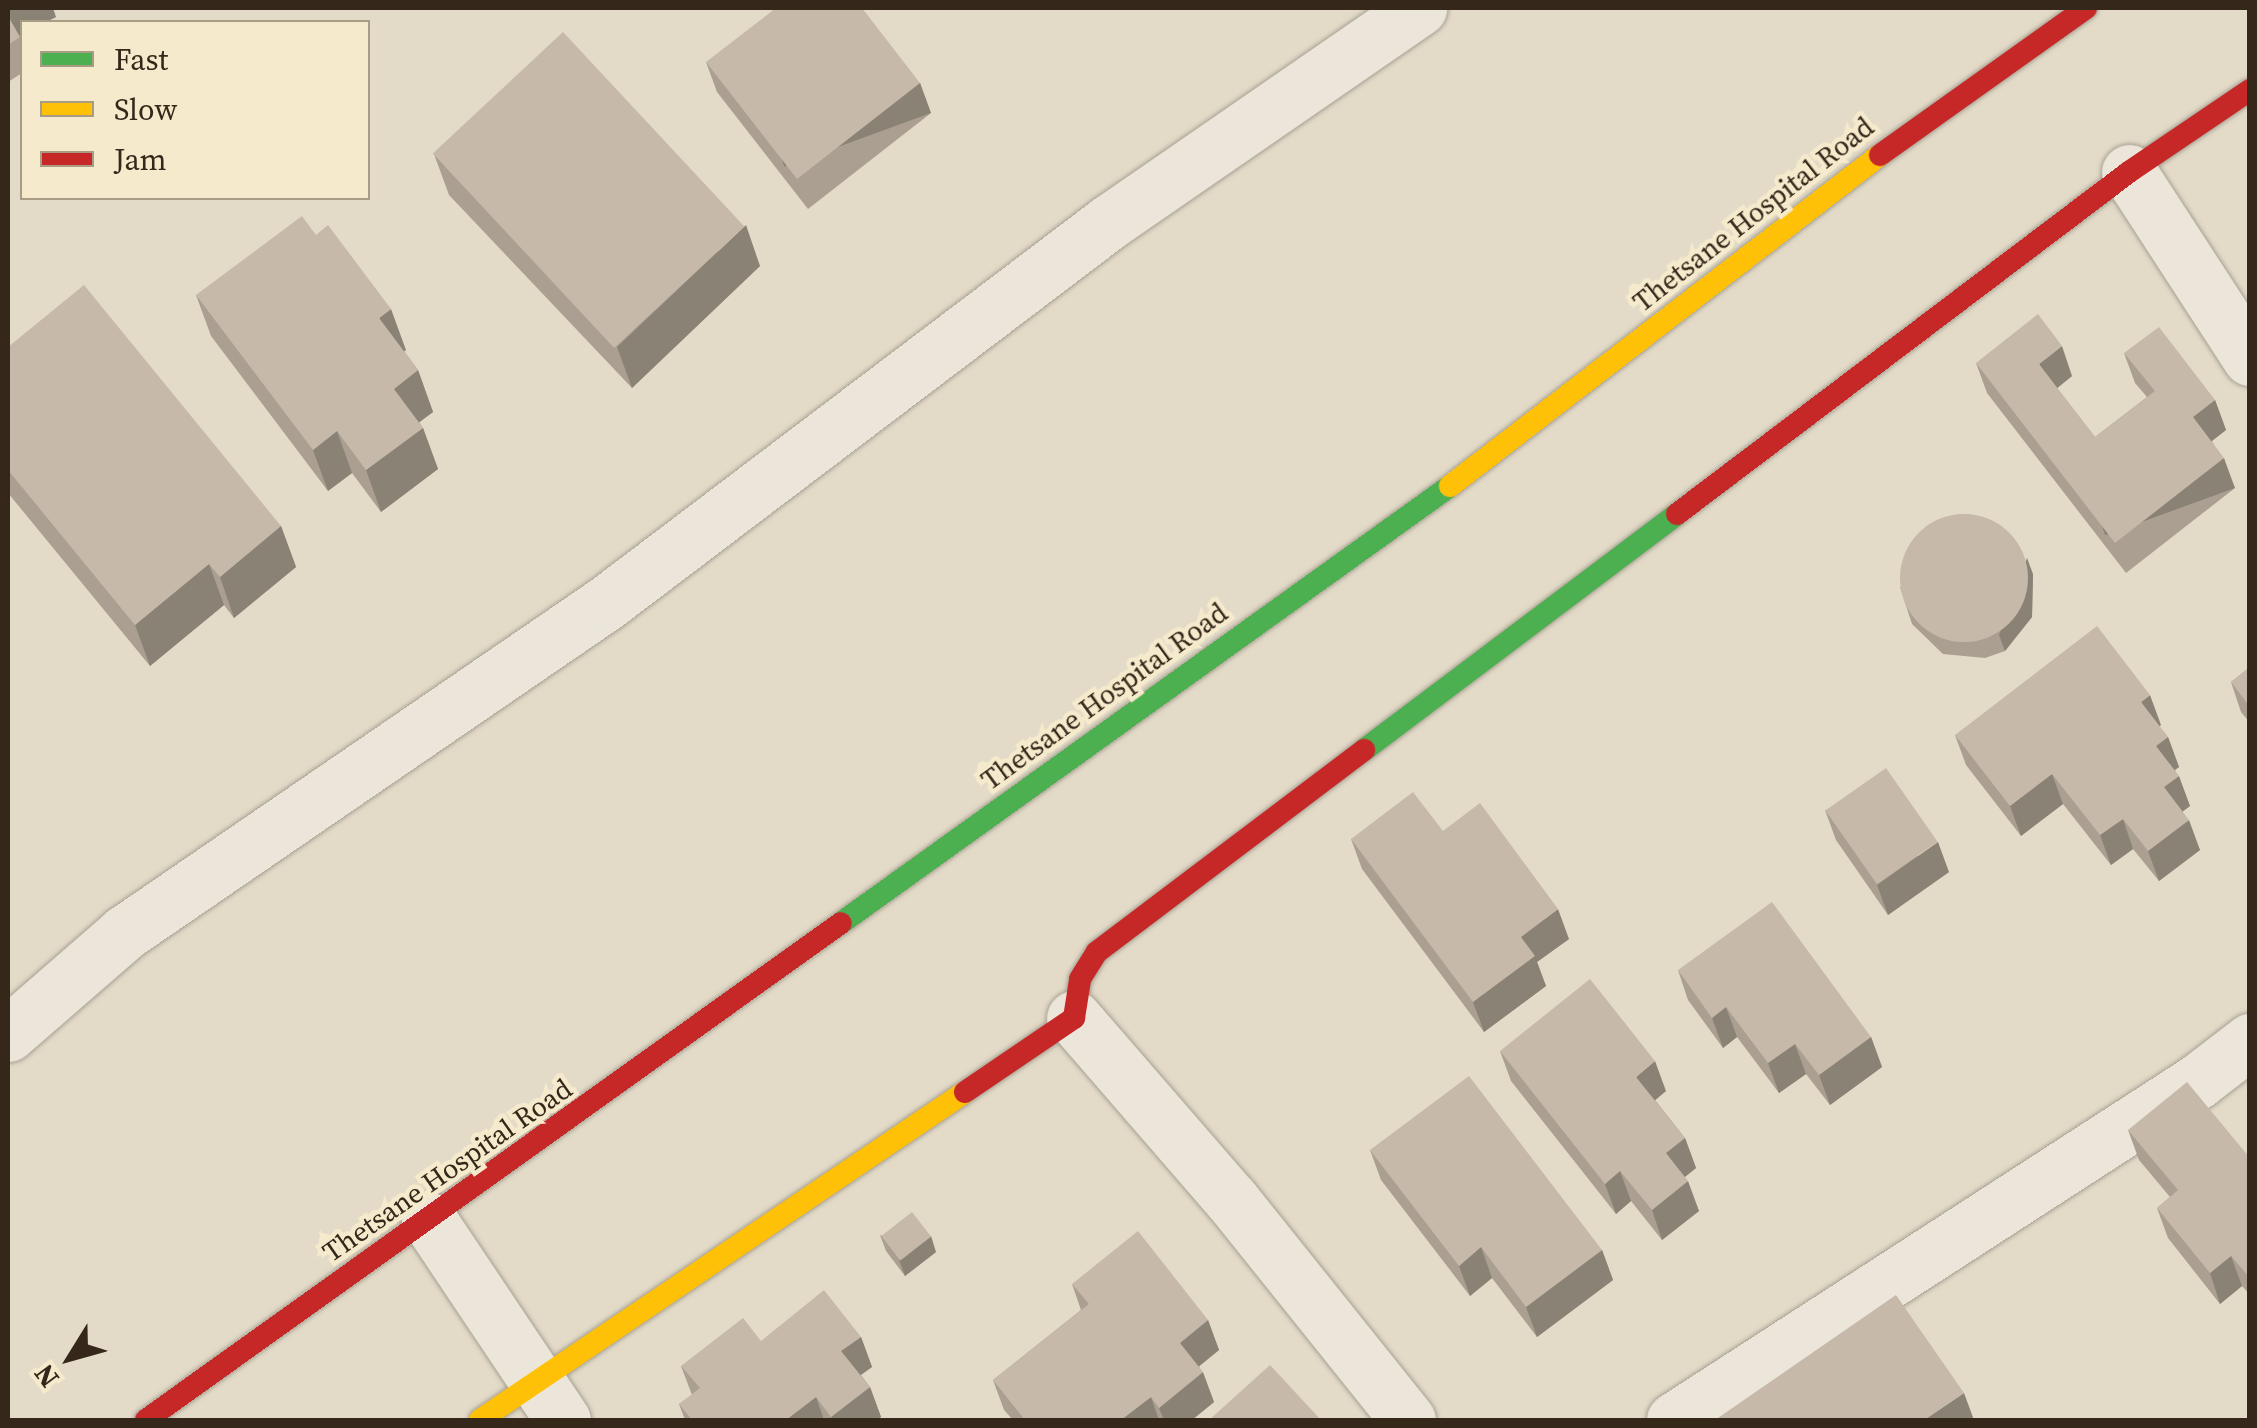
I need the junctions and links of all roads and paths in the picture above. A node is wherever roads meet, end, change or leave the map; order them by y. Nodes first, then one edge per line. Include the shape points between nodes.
1 (1419, 8) edge
2 (2086, 8) edge
3 (2250, 90) edge
4 (2128, 172) junction
5 (2250, 358) edge
6 (1074, 1018) junction
7 (8, 1034) edge
8 (2250, 1041) edge
9 (429, 1220) junction
10 (549, 1401) edge
11 (146, 1420) edge
12 (480, 1420) edge
13 (1408, 1420) edge
14 (1674, 1420) edge

1 - 7 street via 1064,255 606,603 124,933
2 - 9 main road, Thetsane Hospital Road via 1907,134 1422,507
3 - 4 main road
4 - 5 street
4 - 6 main road via 1098,952 1080,979
6 - 10 main road
6 - 13 street via 1231,1199
8 - 14 street via 2198,1082
9 - 10 street
9 - 11 main road, Thetsane Hospital Road
10 - 12 main road

